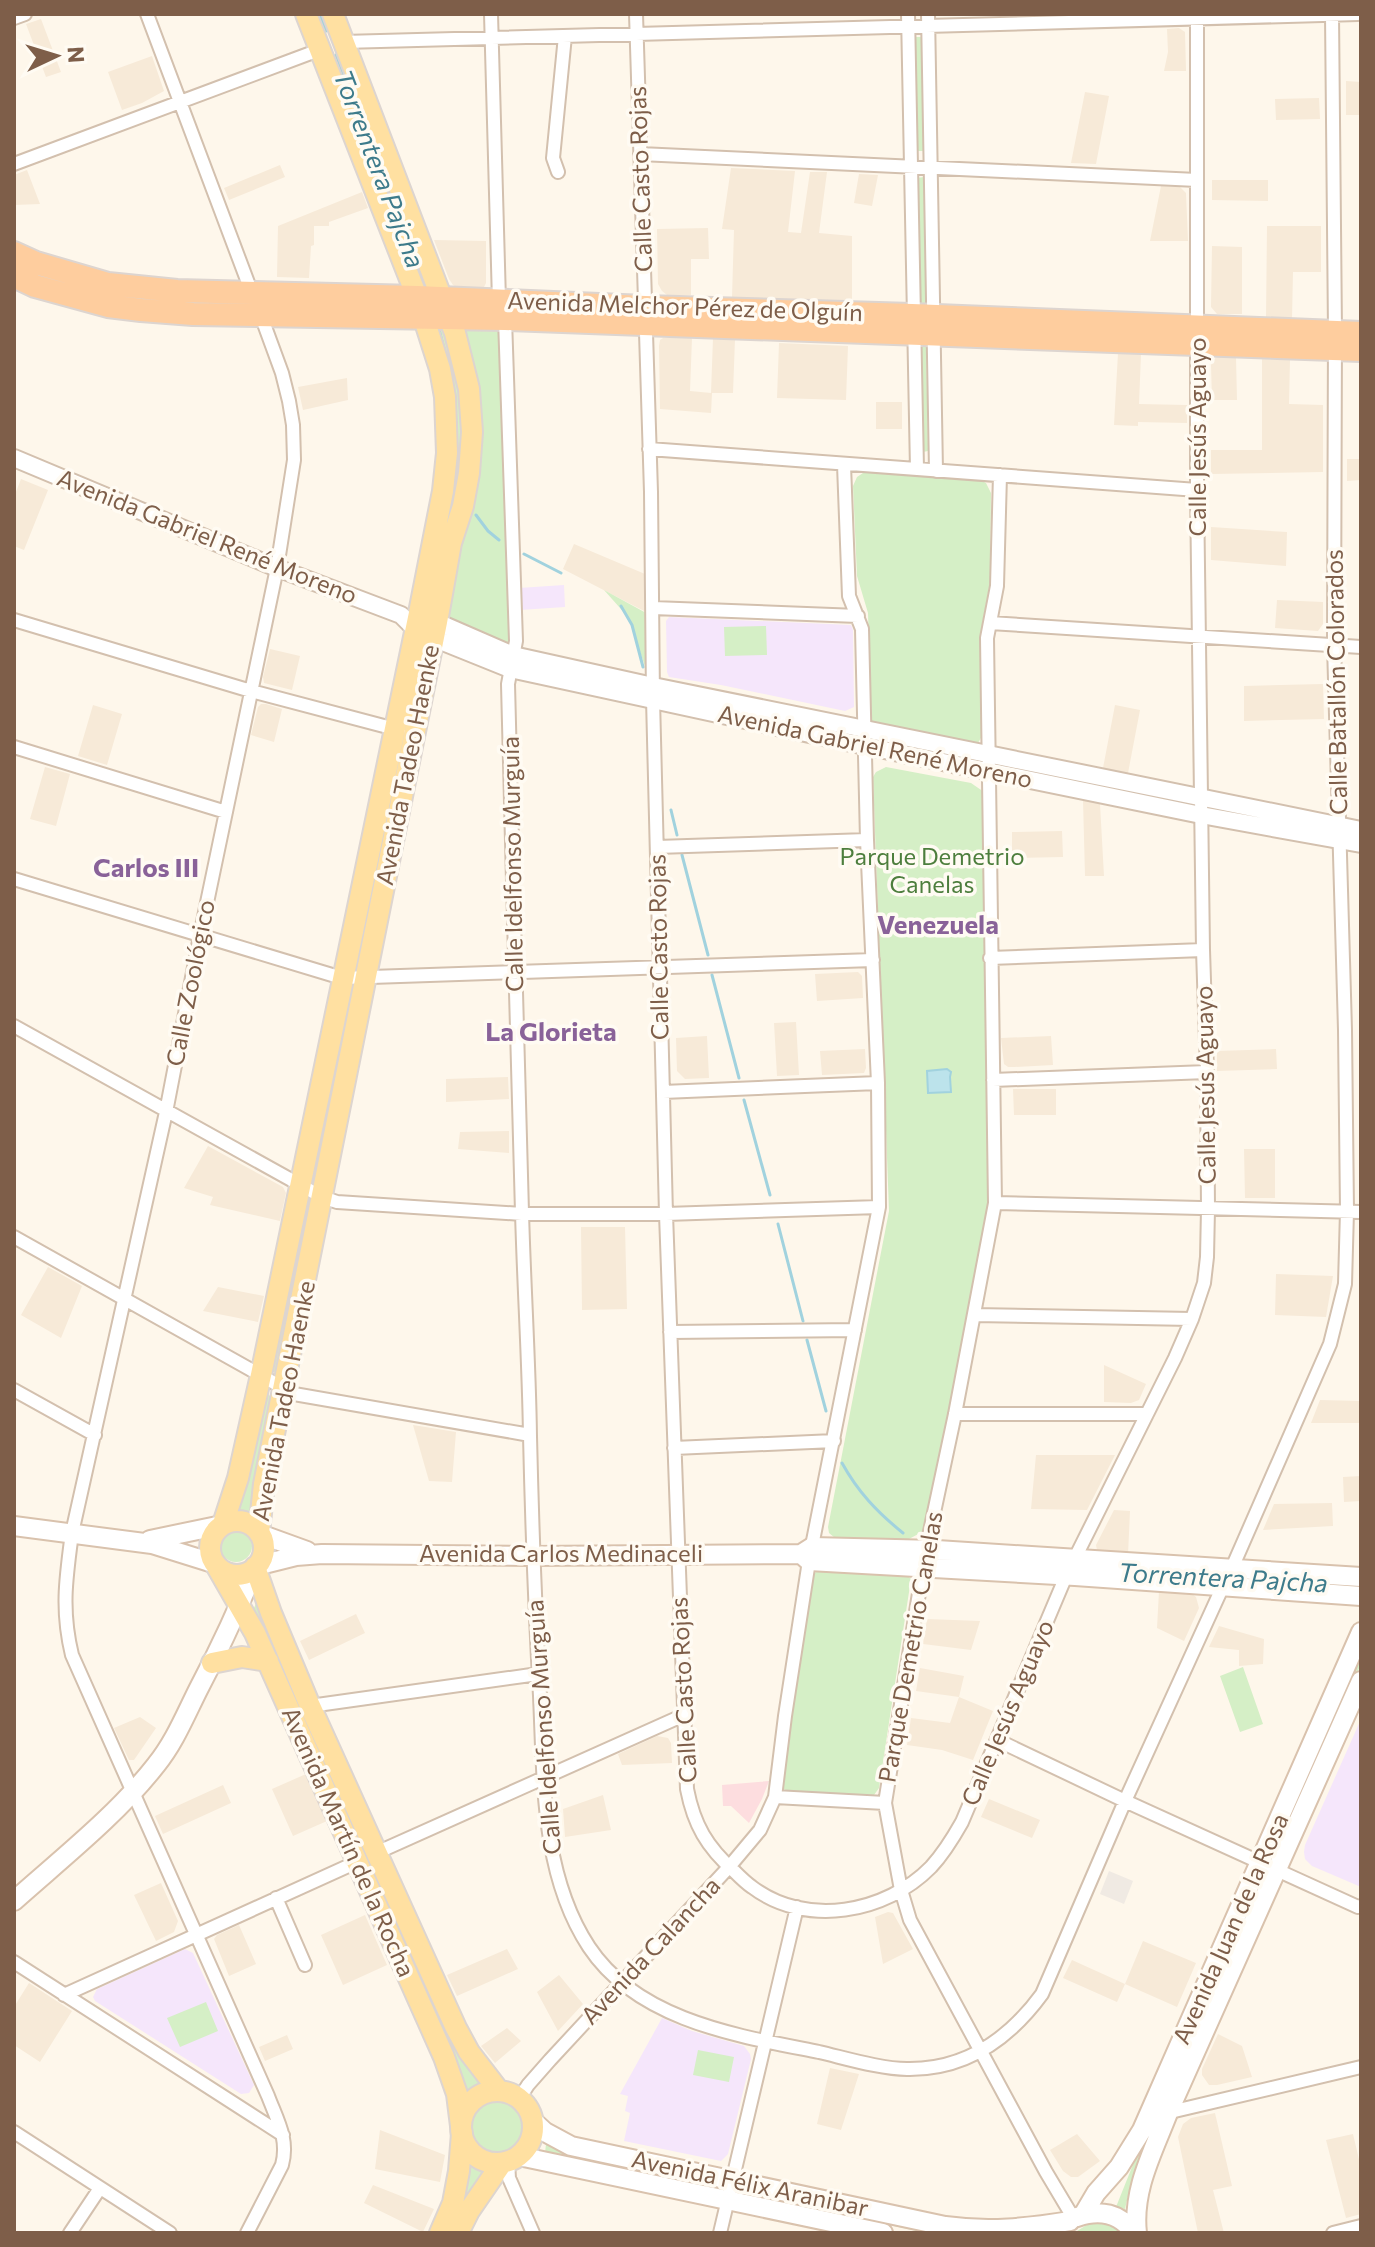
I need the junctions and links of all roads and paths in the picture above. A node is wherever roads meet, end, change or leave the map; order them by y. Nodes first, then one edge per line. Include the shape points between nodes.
1 (25, 14) edge
2 (147, 14) edge
3 (306, 14) edge
4 (333, 14) edge
5 (491, 14) edge
6 (636, 14) edge
7 (1332, 14) edge
8 (1358, 14) edge
9 (1197, 16) edge
10 (14, 18) edge
11 (908, 20) edge
12 (928, 20) edge
13 (637, 34) junction
14 (565, 36) junction
15 (491, 38) junction
16 (343, 42) junction
17 (319, 50) junction
18 (180, 102) junction
19 (640, 154) junction
20 (14, 164) edge
21 (910, 166) junction
22 (931, 166) junction
23 (558, 172) dead end
24 (1197, 180) junction
25 (14, 253) edge
26 (14, 276) edge
27 (251, 292) junction
28 (420, 308) junction
29 (446, 309) junction
30 (502, 310) junction
31 (261, 316) junction
32 (645, 316) junction
33 (923, 325) junction
34 (1361, 333) edge
35 (1197, 336) junction
36 (1335, 340) junction
37 (1361, 350) edge
38 (649, 449) junction
39 (14, 458) edge
40 (844, 465) junction
41 (917, 469) junction
42 (936, 471) junction
43 (1000, 475) junction
44 (1197, 490) junction
45 (277, 568) junction
46 (653, 608) junction
47 (858, 616) junction
48 (14, 620) edge
49 (990, 623) junction
50 (421, 624) junction
51 (1199, 636) junction
52 (1334, 645) junction
53 (1361, 647) edge
54 (512, 662) junction
55 (251, 691) junction
56 (653, 693) junction
57 (405, 732) junction
58 (865, 738) junction
59 (14, 747) edge
60 (988, 754) junction
61 (989, 772) junction
62 (1201, 807) junction
63 (226, 812) junction
64 (1361, 830) edge
65 (1340, 833) junction
66 (867, 840) junction
67 (1361, 844) edge
68 (657, 847) junction
69 (14, 879) edge
70 (200, 936) junction
71 (1203, 950) junction
72 (990, 958) junction
73 (873, 960) junction
74 (660, 968) junction
75 (515, 973) junction
76 (342, 978) junction
77 (366, 978) junction
78 (14, 1026) edge
79 (1345, 1030) junction
80 (1361, 1030) edge
81 (1207, 1072) junction
82 (993, 1080) junction
83 (878, 1083) junction
84 (663, 1092) junction
85 (166, 1112) junction
86 (299, 1185) junction
87 (322, 1197) junction
88 (995, 1203) junction
89 (879, 1207) junction
90 (1208, 1209) junction
91 (1347, 1211) junction
92 (1361, 1212) edge
93 (522, 1214) junction
94 (666, 1214) junction
95 (14, 1237) edge
96 (124, 1300) junction
97 (974, 1315) junction
98 (1192, 1319) junction
99 (855, 1330) junction
100 (670, 1332) junction
101 (261, 1375) junction
102 (283, 1389) junction
103 (14, 1390) edge
104 (955, 1414) junction
105 (1147, 1414) junction
106 (95, 1435) junction
107 (530, 1435) junction
108 (834, 1441) junction
109 (674, 1448) junction
110 (223, 1525) junction
111 (14, 1526) edge
112 (72, 1533) junction
113 (260, 1534) junction
114 (136, 1541) junction
115 (322, 1554) junction
116 (678, 1554) junction
117 (807, 1554) junction
118 (532, 1556) junction
119 (924, 1558) junction
120 (216, 1564) junction
121 (255, 1567) junction
122 (1070, 1567) junction
123 (1232, 1568) junction
124 (1361, 1577) edge
125 (1223, 1586) junction
126 (1361, 1596) edge
127 (240, 1604) junction
128 (1361, 1632) edge
129 (268, 1661) junction
130 (212, 1663) junction
131 (538, 1674) junction
132 (1361, 1681) edge
133 (310, 1706) junction
134 (684, 1715) junction
135 (997, 1740) junction
136 (544, 1778) junction
137 (133, 1793) junction
138 (775, 1797) junction
139 (1125, 1801) junction
140 (885, 1803) junction
141 (376, 1853) junction
142 (357, 1862) junction
143 (1269, 1866) junction
144 (729, 1867) junction
145 (901, 1890) junction
146 (276, 1898) junction
147 (14, 1901) edge
148 (797, 1907) junction
149 (1360, 1910) edge
150 (196, 1935) junction
151 (14, 1962) edge
152 (305, 1965) dead end
153 (622, 1982) junction
154 (64, 1995) junction
155 (765, 2042) junction
156 (981, 2051) junction
157 (1361, 2067) edge
158 (499, 2091) junction
159 (519, 2099) junction
160 (1160, 2111) junction
161 (533, 2121) junction
162 (461, 2129) junction
163 (14, 2132) edge
164 (283, 2135) junction
165 (509, 2160) junction
166 (100, 2188) junction
167 (730, 2190) junction
168 (1072, 2222) edge
169 (1361, 2226) edge
170 (70, 2233) edge
171 (170, 2233) edge
172 (247, 2233) edge
173 (440, 2233) edge
174 (458, 2233) edge
175 (533, 2233) edge
176 (720, 2233) edge
177 (883, 2233) edge
178 (1136, 2233) edge
179 (1333, 2233) edge

1 - 10 street
2 - 18 street, Calle Zoológico
3 - 17 main road, Avenida Tadeo Haenke
4 - 16 main road, Avenida Tadeo Haenke
5 - 15 street, Calle Idelfonso Murguía
6 - 13 street, Calle Casto Rojas
7 - 8 street
7 - 9 street
7 - 36 street, Calle Batallón Colorados
9 - 12 street
9 - 24 street, Calle Jesús Aguayo
11 - 12 street
11 - 13 street
11 - 21 street
12 - 22 street
13 - 14 street
13 - 19 street, Calle Casto Rojas
14 - 15 street
14 - 23 street via 553,158
15 - 16 street
15 - 30 street, Calle Idelfonso Murguía
16 - 29 main road, Avenida Tadeo Haenke
17 - 18 street
17 - 28 main road, Avenida Tadeo Haenke
18 - 20 street
18 - 27 street, Calle Zoológico
19 - 21 street
19 - 32 street, Calle Casto Rojas
21 - 22 street
21 - 33 street
22 - 24 street
22 - 33 street
24 - 35 street, Calle Jesús Aguayo
25 - 27 highway, Avenida Melchor Pérez de Olguín via 108,284
26 - 31 highway, Avenida Melchor Pérez de Olguín via 108,306
27 - 28 highway, Avenida Melchor Pérez de Olguín
27 - 31 street, Calle Zoológico
28 - 29 highway, Avenida Melchor Pérez de Olguín
28 - 31 highway, Avenida Melchor Pérez de Olguín
28 - 50 main road, Avenida Tadeo Haenke via 445,397 447,453
29 - 30 highway, Avenida Melchor Pérez de Olguín
29 - 50 main road, Avenida Tadeo Haenke via 469,389 469,473 463,506
30 - 32 highway, Avenida Melchor Pérez de Olguín
30 - 54 street, Calle Idelfonso Murguía via 516,641
31 - 45 street, Calle Zoológico via 282,373 293,425 294,460
32 - 33 highway, Avenida Melchor Pérez de Olguín
32 - 38 street, Calle Casto Rojas
33 - 35 highway, Avenida Melchor Pérez de Olguín
33 - 41 street
33 - 42 street
34 - 36 highway, Avenida Melchor Pérez de Olguín
35 - 36 highway, Avenida Melchor Pérez de Olguín
35 - 44 street, Calle Jesús Aguayo
36 - 37 highway, Avenida Melchor Pérez de Olguín
36 - 52 street, Calle Batallón Colorados
38 - 40 street
38 - 46 street, Calle Casto Rojas
39 - 45 street, Avenida Gabriel René Moreno
40 - 41 street
40 - 47 street via 849,596
41 - 42 street
42 - 43 street
43 - 44 street
43 - 49 street, Parque Demetrio Canelas via 997,586
44 - 51 street, Calle Jesús Aguayo
45 - 50 street, Avenida Gabriel René Moreno
45 - 55 street, Calle Zoológico
46 - 47 street
46 - 56 street, Calle Casto Rojas
47 - 58 street
48 - 55 street
49 - 51 street
49 - 60 street, Parque Demetrio Canelas
50 - 54 street, Avenida Gabriel René Moreno
50 - 57 main road, Avenida Tadeo Haenke
51 - 52 street
51 - 62 street, Calle Jesús Aguayo
52 - 53 street
52 - 65 street, Calle Batallón Colorados
54 - 56 street, Avenida Gabriel René Moreno
54 - 75 street, Calle Idelfonso Murguía via 508,684
55 - 57 street
55 - 63 street, Calle Zoológico
56 - 58 street, Avenida Gabriel René Moreno
56 - 68 street, Calle Casto Rojas
57 - 76 main road, Avenida Tadeo Haenke
57 - 77 main road, Avenida Tadeo Haenke
58 - 60 street, Avenida Gabriel René Moreno
58 - 61 street, Avenida Gabriel René Moreno
58 - 66 street
59 - 63 street
60 - 61 street, Parque Demetrio Canelas
60 - 62 street, Avenida Gabriel René Moreno
61 - 62 street, Avenida Gabriel René Moreno
61 - 72 street, Parque Demetrio Canelas
62 - 65 street, Avenida Gabriel René Moreno
62 - 71 street, Calle Jesús Aguayo
63 - 70 street, Calle Zoológico
64 - 65 street, Avenida Gabriel René Moreno
65 - 67 street, Avenida Gabriel René Moreno
65 - 79 street, Calle Batallón Colorados
66 - 68 street
66 - 73 street
68 - 74 street, Calle Casto Rojas
69 - 70 street
70 - 76 street
70 - 85 street, Calle Zoológico
71 - 72 street
71 - 81 street, Calle Jesús Aguayo
72 - 82 street, Parque Demetrio Canelas
73 - 74 street
73 - 83 street
74 - 75 street
74 - 84 street, Calle Casto Rojas
75 - 77 street
75 - 93 street, Calle Idelfonso Murguía
76 - 77 street
76 - 86 main road, Avenida Tadeo Haenke
77 - 87 main road, Avenida Tadeo Haenke
78 - 85 street
79 - 80 street
79 - 91 street, Calle Batallón Colorados
81 - 82 street
81 - 90 street, Calle Jesús Aguayo
82 - 88 street, Parque Demetrio Canelas
83 - 84 street
83 - 89 street
84 - 94 street, Calle Casto Rojas
85 - 86 street
85 - 96 street, Calle Zoológico
86 - 87 street
86 - 101 main road, Avenida Tadeo Haenke
87 - 93 street
87 - 102 main road, Avenida Tadeo Haenke
88 - 90 street
88 - 97 street, Parque Demetrio Canelas
89 - 94 street
89 - 99 street
90 - 91 street
90 - 98 street, Calle Jesús Aguayo via 1204,1283
91 - 92 street
91 - 123 street, Calle Batallón Colorados via 1345,1284 1330,1344
93 - 94 street
93 - 107 street, Calle Idelfonso Murguía
94 - 100 street, Calle Casto Rojas
95 - 96 street
96 - 101 street
96 - 106 street, Calle Zoológico
97 - 98 street
97 - 104 street, Parque Demetrio Canelas
98 - 105 street, Calle Jesús Aguayo
99 - 100 street
99 - 108 street
100 - 109 street, Calle Casto Rojas
101 - 102 street
101 - 110 main road, Avenida Tadeo Haenke
102 - 107 street
102 - 113 main road, Avenida Tadeo Haenke via 261,1499
103 - 106 street
104 - 105 street
104 - 119 street, Parque Demetrio Canelas
105 - 122 street, Calle Jesús Aguayo
106 - 112 street, Calle Zoológico
107 - 118 street, Calle Idelfonso Murguía
108 - 109 street
108 - 117 street
109 - 116 street, Calle Casto Rojas
110 - 113 main road via 243,1521
110 - 114 main road
110 - 120 main road via 211,1539
111 - 112 main road
112 - 114 main road
112 - 137 street, Calle Zoológico via 64,1586 65,1628
113 - 115 main road, Avenida Carlos Medinaceli
113 - 121 main road via 263,1551
114 - 120 main road
115 - 118 main road, Avenida Carlos Medinaceli
115 - 121 main road, Avenida Carlos Medinaceli
116 - 117 main road, Avenida Carlos Medinaceli
116 - 118 main road, Avenida Carlos Medinaceli
116 - 134 street, Calle Casto Rojas
117 - 119 main road, Avenida Carlos Medinaceli
117 - 138 street
118 - 131 street, Calle Idelfonso Murguía
119 - 122 main road, Avenida Carlos Medinaceli
119 - 140 street, Parque Demetrio Canelas
120 - 121 main road via 231,1574
120 - 127 main road, Avenida Martín de la Rocha
121 - 127 main road
121 - 133 main road, Avenida Martín de la Rocha
122 - 123 main road, Avenida Carlos Medinaceli
122 - 125 main road, Avenida Carlos Medinaceli
122 - 135 street, Calle Jesús Aguayo
123 - 124 main road, Avenida Carlos Medinaceli
125 - 126 main road, Avenida Carlos Medinaceli
125 - 139 street
127 - 129 main road, Avenida Martín de la Rocha
127 - 130 main road
128 - 143 main road, Avenida Juan de la Rosa
129 - 130 main road via 242,1657
129 - 142 main road, Avenida Martín de la Rocha
130 - 137 main road via 172,1741
131 - 133 street
131 - 136 street, Calle Idelfonso Murguía
132 - 143 main road, Avenida Juan de la Rosa
133 - 141 main road, Avenida Martín de la Rocha
134 - 136 street
134 - 144 street, Calle Casto Rojas via 692,1815
135 - 139 street
135 - 145 street, Calle Jesús Aguayo via 948,1846
136 - 141 street
136 - 153 street, Calle Idelfonso Murguía via 561,1890 588,1946
137 - 147 main road
137 - 150 street, Calle Zoológico
138 - 140 street, Parque Demetrio Canelas
138 - 144 street, Avenida Calancha via 760,1830
139 - 143 street
139 - 156 street via 1042,1994 1024,2018
140 - 145 street
141 - 158 main road, Avenida Martín de la Rocha via 456,2028
142 - 146 street
142 - 162 main road, Avenida Martín de la Rocha via 444,2057 457,2094
143 - 149 street
143 - 160 main road, Avenida Juan de la Rosa
144 - 148 street, Calle Jesús Aguayo via 754,1889
144 - 153 street, Avenida Calancha
145 - 148 street, Calle Jesús Aguayo via 881,1901 838,1911
145 - 156 street via 910,1920
146 - 150 street
146 - 152 street
148 - 155 street
150 - 154 street
150 - 164 street, Calle Zoológico
151 - 154 street
153 - 155 street via 669,2012
153 - 159 street, Avenida Calancha
154 - 164 street
155 - 156 street via 903,2069 929,2068
155 - 167 street
156 - 168 street
157 - 160 street
158 - 159 main road
158 - 162 main road via 475,2098
159 - 161 main road
160 - 168 main road, Avenida Juan de la Rosa
160 - 178 main road, Avenida Juan de la Rosa via 1135,2207
161 - 165 main road via 531,2139
161 - 167 main road, Avenida Félix Aranibar via 571,2146
162 - 165 main road via 475,2156 488,2162
162 - 173 main road via 455,2194
163 - 166 street
164 - 172 street via 282,2165
165 - 167 main road, Avenida Félix Aranibar
165 - 174 main road
165 - 175 street via 509,2178
166 - 170 street
166 - 171 street
167 - 168 main road, Avenida Félix Aranibar via 974,2230
167 - 176 street
167 - 177 main road, Avenida Félix Aranibar
168 - 178 main road, Avenida Félix Aranibar via 1101,2213 1115,2216
169 - 179 street

